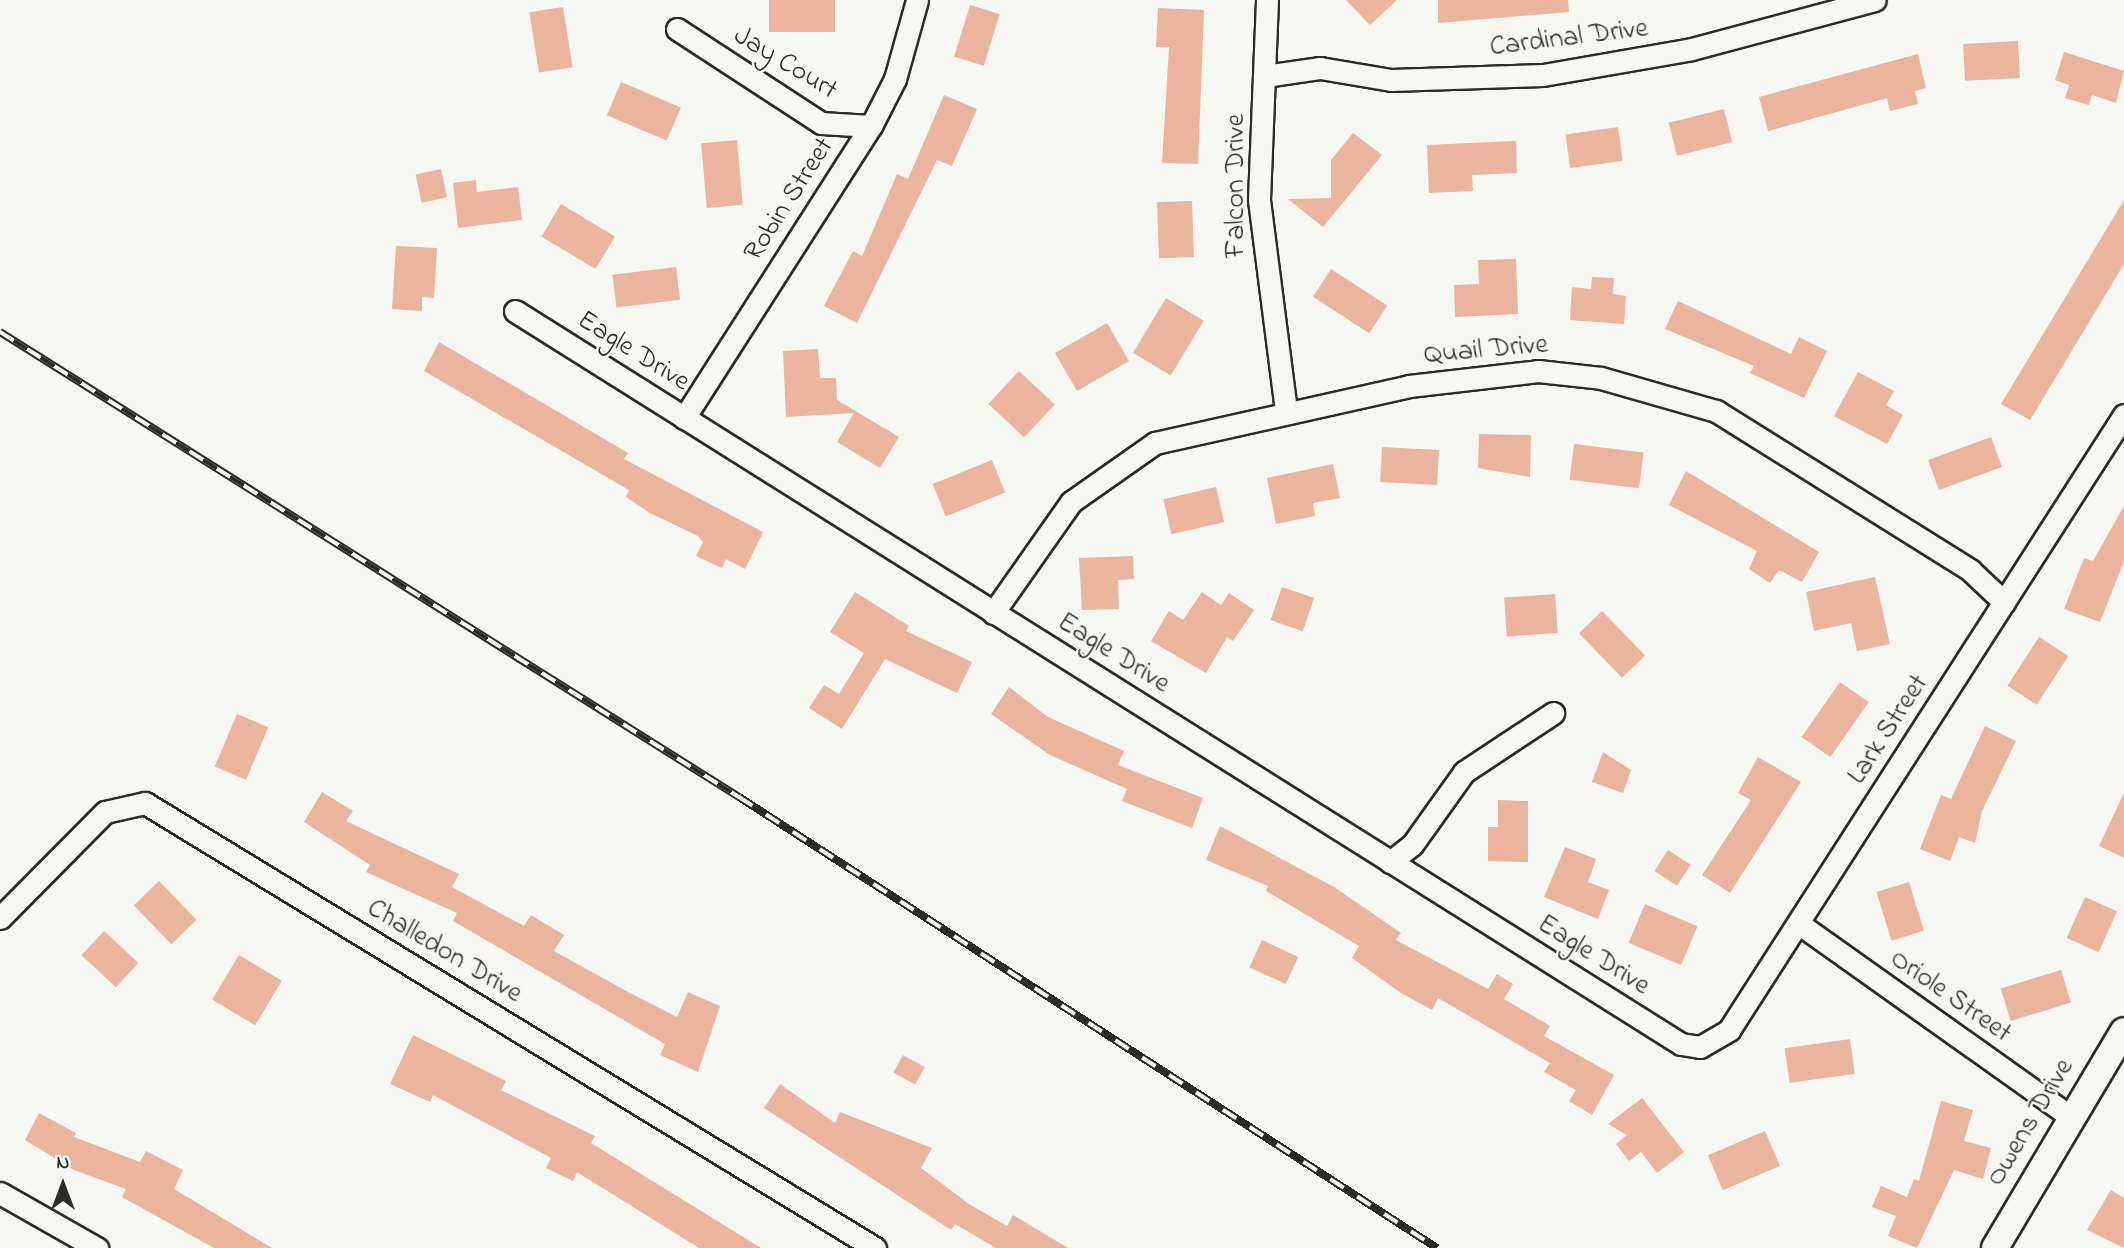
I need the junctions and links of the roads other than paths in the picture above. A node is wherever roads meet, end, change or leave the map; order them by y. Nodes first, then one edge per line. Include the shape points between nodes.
1 (917, 0) edge
2 (1267, 0) edge
3 (1875, 0) edge
4 (677, 29) dead end
5 (1265, 76) junction
6 (871, 126) junction
7 (515, 312) dead end
8 (1286, 412) junction
9 (2124, 415) edge
10 (684, 418) junction
11 (2004, 602) junction
12 (993, 613) junction
13 (1553, 713) dead end
14 (1391, 862) junction
15 (0, 918) edge
16 (1798, 923) junction
17 (2124, 1031) edge
18 (1681, 1044) joint
19 (2070, 1116) junction
20 (0, 1193) edge
21 (97, 1248) edge
22 (875, 1248) edge
23 (1995, 1248) edge

1 - 6 street, Robin Street via 895,79
2 - 5 street, Falcon Drive
3 - 5 street, Cardinal Drive via 1692,50 1543,75 1391,80 1320,68
4 - 6 street, Jay Court via 821,123
5 - 8 street, Falcon Drive via 1259,200
6 - 10 street, Robin Street
7 - 10 street, Eagle Drive
8 - 11 street, Quail Drive via 1475,375 1538,371 1601,378 1690,400 1794,454 1970,570
8 - 12 street, Quail Drive via 1184,432 1121,462 1052,522
9 - 11 street, Lark Street
10 - 12 street, Eagle Drive
11 - 16 street, Lark Street
12 - 14 street, Eagle Drive
13 - 14 street via 1464,772 1412,845
14 - 18 street, Eagle Drive
15 - 22 street, Challedon Drive via 105,812 145,803
16 - 18 street, Lark Street via 1729,1030 1700,1047
16 - 19 street, Oriole Street
17 - 19 street, Owens Drive
19 - 23 street, Owens Drive
20 - 21 street

